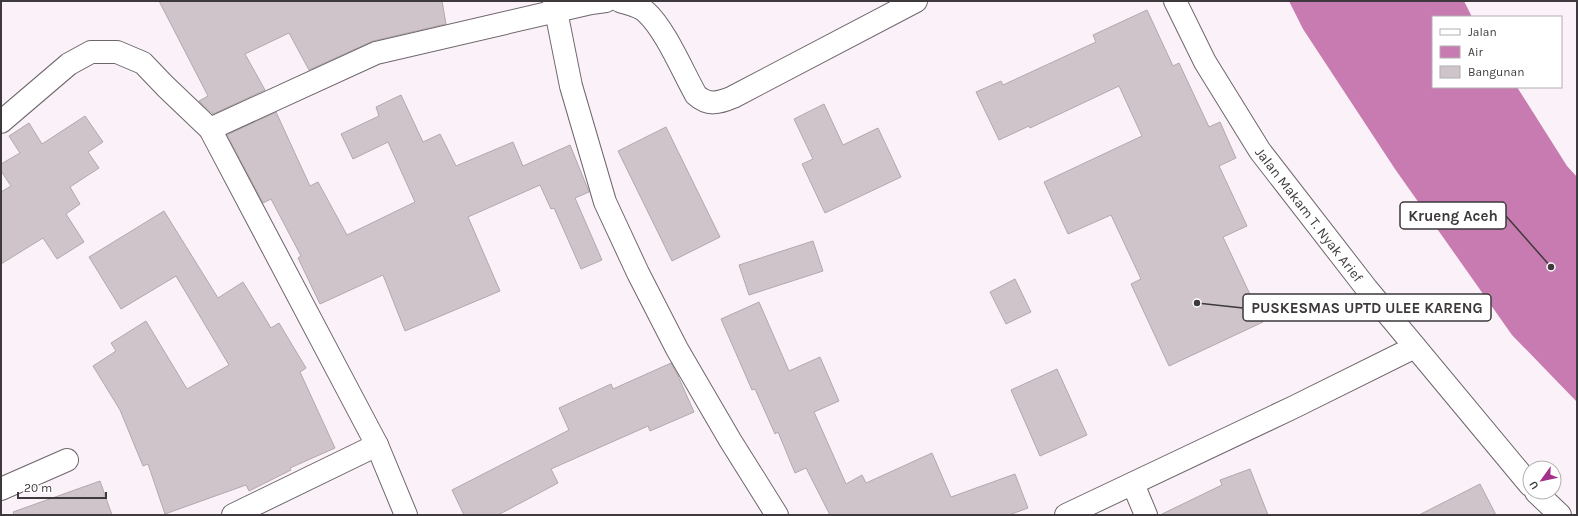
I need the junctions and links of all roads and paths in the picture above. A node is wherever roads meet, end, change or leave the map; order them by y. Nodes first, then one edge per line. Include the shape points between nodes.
1 (606, 1) edge
2 (620, 1) edge
3 (916, 1) edge
4 (1175, 1) edge
5 (555, 7) edge
6 (1, 122) edge
7 (210, 128) junction
8 (1415, 347) junction
9 (377, 445) junction
10 (67, 460) dead end
11 (1522, 475) edge
12 (1133, 484) junction
13 (1, 489) edge
14 (1544, 500) edge
15 (233, 515) edge
16 (406, 515) edge
17 (777, 515) edge
18 (1066, 515) edge
19 (1146, 515) edge
20 (1560, 515) edge

1 - 5 street
2 - 3 street via 646,11 660,28 696,95 703,102 712,103 723,102
4 - 8 street, Jalan Makam T. Nyak Arief via 1205,62 1260,151
5 - 7 street via 376,54
5 - 17 street via 571,86 605,202 638,274 677,349
6 - 7 street via 69,64 91,52 117,52 143,63
7 - 9 street
8 - 11 street, Jalan Makam T. Nyak Arief
8 - 12 street
9 - 15 street
9 - 16 street
10 - 13 street
12 - 18 street
12 - 19 street
14 - 20 street

